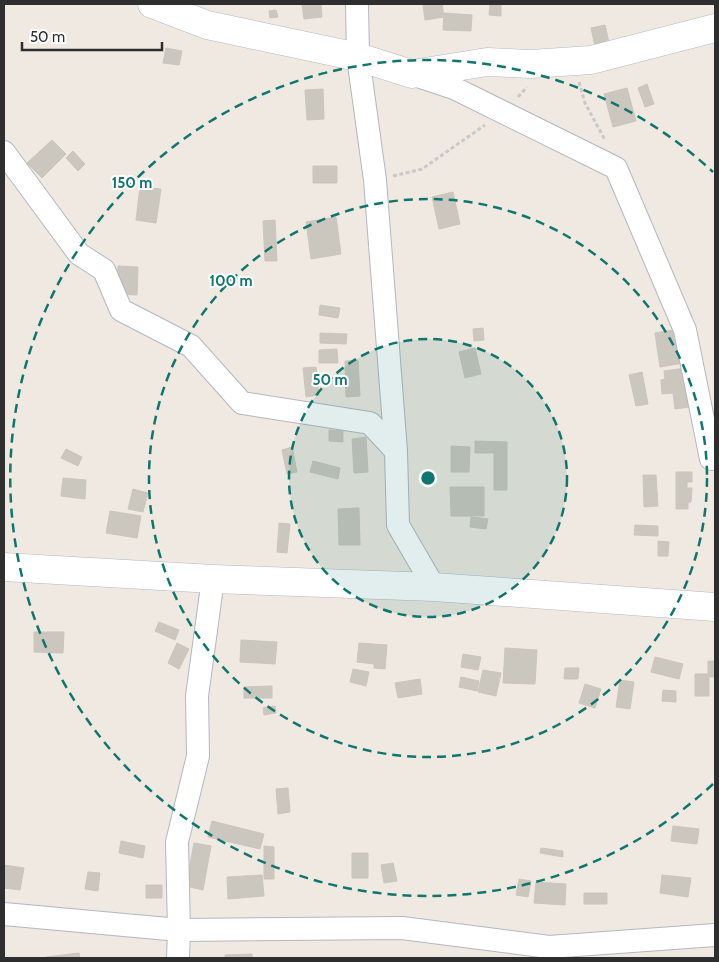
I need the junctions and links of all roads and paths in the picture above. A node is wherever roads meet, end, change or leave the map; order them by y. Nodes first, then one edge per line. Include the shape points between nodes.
1 (152, 4) edge
2 (357, 4) edge
3 (715, 28) edge
4 (358, 57) junction
5 (574, 63) junction
6 (412, 74) junction
7 (533, 84) dead end
8 (504, 112) junction
9 (4, 152) edge
10 (616, 168) junction
11 (375, 180) junction
12 (396, 451) junction
13 (715, 459) edge
14 (4, 567) edge
15 (213, 579) junction
16 (434, 587) junction
17 (715, 607) edge
18 (4, 914) edge
19 (179, 930) junction
20 (715, 935) edge
21 (178, 958) edge

1 - 4 street via 207,24
2 - 4 street
3 - 5 street
4 - 6 street
4 - 11 street
5 - 6 street via 487,62
5 - 10 path via 584,103
6 - 8 street via 454,88
7 - 8 path
8 - 10 street
8 - 11 path via 422,169
9 - 12 street via 79,254 104,270 121,310 191,346 242,402 370,423
10 - 13 street via 685,330 711,459
11 - 12 street
12 - 16 street via 398,526
14 - 15 street
15 - 16 street
15 - 19 street via 197,696 198,756 177,842
16 - 17 street
18 - 19 street
19 - 20 street via 402,928 549,947
19 - 21 street

